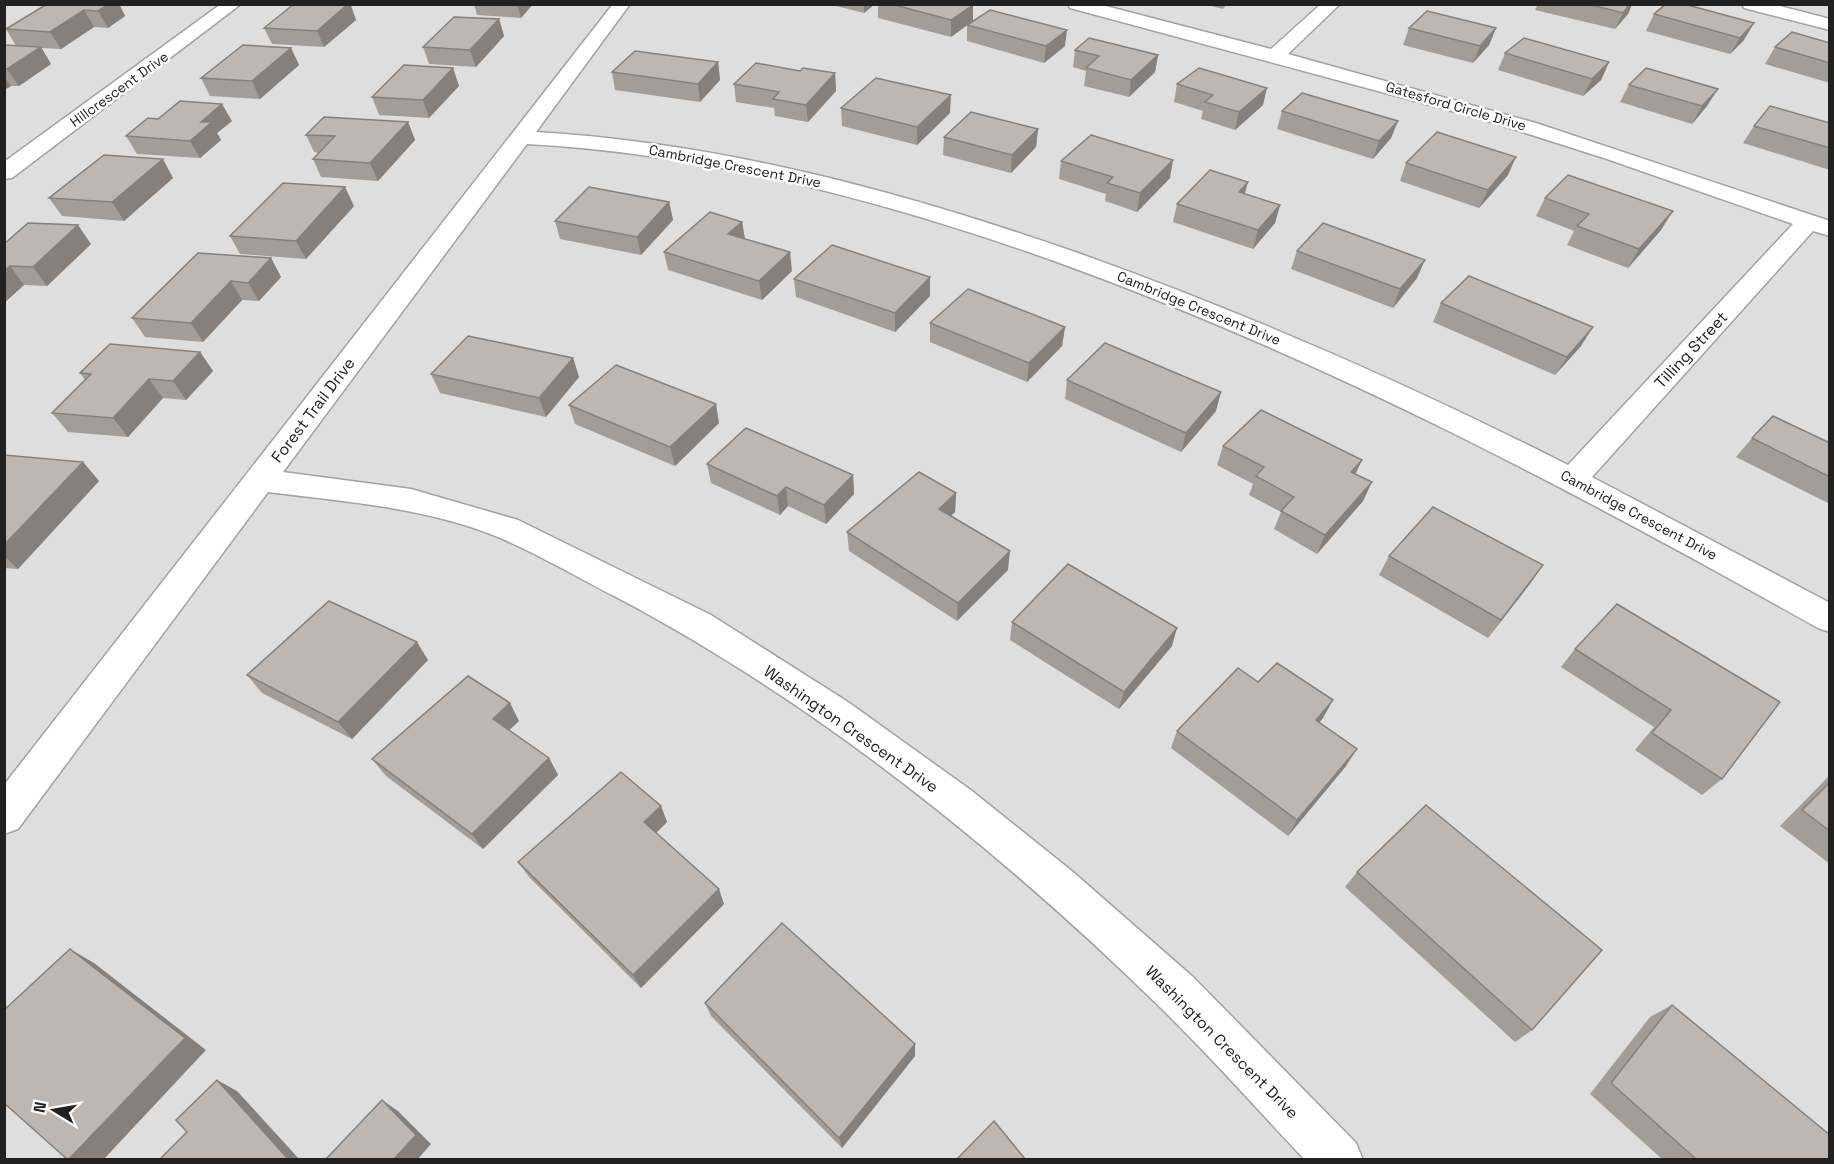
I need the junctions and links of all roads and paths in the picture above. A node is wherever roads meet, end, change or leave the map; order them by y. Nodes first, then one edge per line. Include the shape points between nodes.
1 (233, 4) edge
2 (622, 4) edge
3 (1076, 4) edge
4 (1332, 4) edge
5 (1750, 4) edge
6 (1830, 25) edge
7 (1275, 56) junction
8 (520, 137) junction
9 (4, 173) edge
10 (1819, 225) edge
11 (1573, 479) junction
12 (259, 480) junction
13 (1830, 619) edge
14 (4, 816) edge
15 (1340, 1160) edge

1 - 9 street, Hillcrescent Drive
2 - 8 street, Forest Trail Drive
3 - 7 street, Gatesford Circle Drive
4 - 7 street
5 - 6 street
7 - 10 street, Gatesford Circle Drive via 1506,120
8 - 11 street, Cambridge Crescent Drive via 642,147 753,166 951,219 1116,275 1247,327
8 - 12 street, Forest Trail Drive
10 - 11 street, Tilling Street
11 - 13 street, Cambridge Crescent Drive
12 - 14 street, Forest Trail Drive
12 - 15 street, Washington Crescent Drive via 411,500 507,528 699,626 835,713 958,803 1058,886 1177,993

